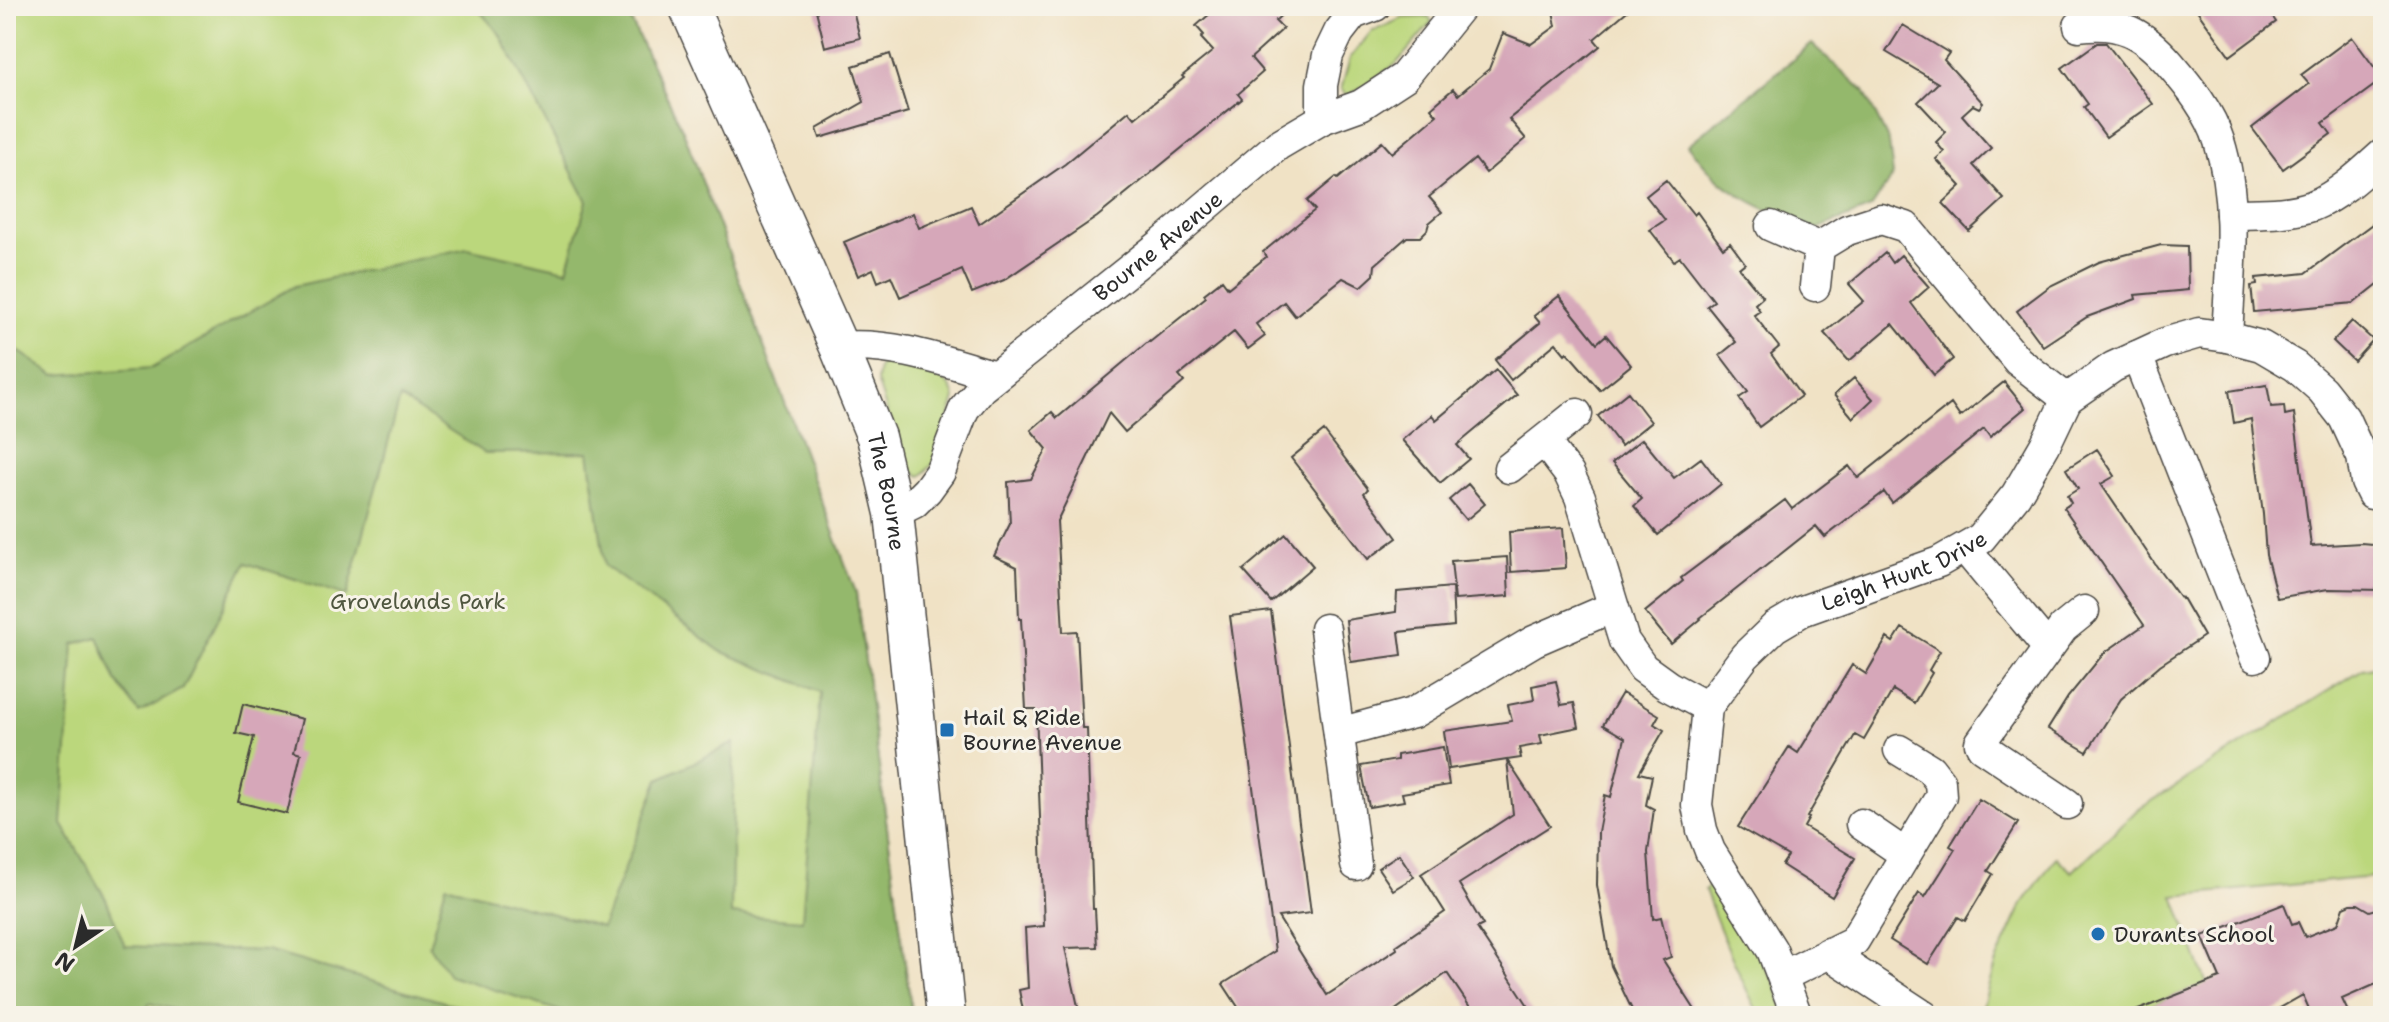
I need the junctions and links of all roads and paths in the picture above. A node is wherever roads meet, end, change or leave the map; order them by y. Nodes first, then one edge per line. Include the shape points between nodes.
1 (688, 6) edge
2 (1461, 6) edge
3 (1358, 9) edge
4 (2125, 17) edge
5 (2079, 26) dead end
6 (1322, 119) junction
7 (2383, 154) edge
8 (2231, 214) junction
9 (1771, 226) dead end
10 (1819, 247) junction
11 (1815, 286) dead end
12 (2227, 337) junction
13 (839, 347) junction
14 (2137, 356) junction
15 (995, 376) junction
16 (2067, 399) junction
17 (1577, 414) dead end
18 (1544, 441) junction
19 (1509, 468) dead end
20 (2383, 495) edge
21 (894, 513) junction
22 (1965, 548) junction
23 (1613, 607) junction
24 (2084, 611) dead end
25 (1325, 629) dead end
26 (2048, 648) junction
27 (2255, 657) dead end
28 (1707, 707) junction
29 (1339, 733) junction
30 (1899, 750) dead end
31 (2067, 804) dead end
32 (1861, 824) dead end
33 (1905, 854) junction
34 (1356, 865) dead end
35 (1828, 953) junction
36 (1783, 976) junction
37 (946, 1016) edge
38 (1797, 1016) edge
39 (1924, 1016) edge

1 - 13 main road, The Bourne
2 - 6 street, Bourne Avenue via 1404,77 1361,105
3 - 6 street via 1328,55
4 - 5 street
4 - 8 street via 2208,115 2228,178
6 - 15 street, Bourne Avenue via 1278,145
7 - 8 street via 2310,207
8 - 12 street
9 - 10 street
10 - 11 street
10 - 16 street via 1881,219 1906,227 2018,361
12 - 14 street, Leigh Hunt Drive via 2199,333
12 - 20 street, Leigh Hunt Drive via 2261,346 2322,390 2344,418 2372,494
13 - 15 street via 881,346
13 - 21 main road, The Bourne via 876,437
14 - 16 street, Leigh Hunt Drive
14 - 27 street
15 - 21 street, Bourne Avenue via 964,409 945,462 927,490
16 - 22 street, Leigh Hunt Drive via 2016,495 1981,538
17 - 18 street
18 - 19 street
18 - 23 street via 1580,497
21 - 37 main road, The Bourne
22 - 26 street
22 - 28 street, Leigh Hunt Drive via 1802,611 1775,627 1745,656
23 - 28 street via 1624,641 1643,668
23 - 29 street via 1534,641 1413,713
24 - 26 street
25 - 29 street
26 - 31 street via 1980,743
28 - 36 street via 1697,805 1702,830
29 - 34 street
30 - 33 street via 1930,769 1940,782 1941,796
32 - 33 street
33 - 35 street via 1854,941
35 - 36 street
35 - 39 street
36 - 38 street

